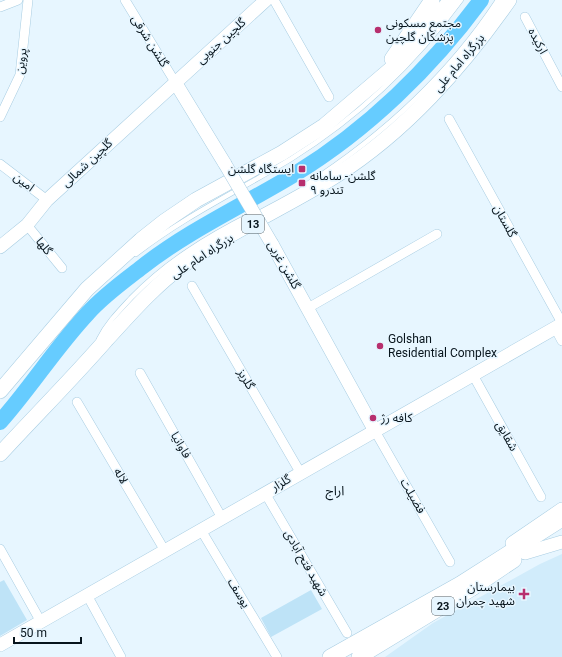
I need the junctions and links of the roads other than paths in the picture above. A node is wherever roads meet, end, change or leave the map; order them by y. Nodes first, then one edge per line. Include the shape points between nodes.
1 (18, 0) edge
2 (28, 0) edge
3 (125, 0) edge
4 (266, 0) edge
5 (274, 0) edge
6 (426, 0) edge
7 (432, 0) edge
8 (451, 0) edge
9 (461, 0) edge
10 (498, 0) edge
11 (508, 0) edge
12 (0, 7) edge
13 (420, 16) junction
14 (525, 17) dead end
15 (175, 82) junction
16 (371, 87) junction
17 (562, 87) edge
18 (329, 97) dead end
19 (0, 117) edge
20 (449, 119) dead end
21 (0, 164) edge
22 (303, 187) dead end
23 (47, 200) junction
24 (261, 210) dead end
25 (27, 225) junction
26 (437, 234) dead end
27 (0, 246) edge
28 (130, 259) dead end
29 (62, 268) dead end
30 (192, 286) dead end
31 (84, 302) dead end
32 (308, 308) junction
33 (560, 325) edge
34 (56, 326) junction
35 (562, 341) edge
36 (88, 360) junction
37 (140, 373) dead end
38 (473, 375) junction
39 (0, 391) edge
40 (77, 402) dead end
41 (375, 431) junction
42 (0, 454) edge
43 (300, 472) junction
44 (265, 493) junction
45 (541, 497) dead end
46 (562, 509) edge
47 (222, 518) junction
48 (562, 519) edge
49 (201, 530) junction
50 (562, 530) edge
51 (562, 542) edge
52 (0, 549) edge
53 (165, 551) junction
54 (524, 553) junction
55 (450, 562) dead end
56 (488, 565) junction
57 (471, 589) junction
58 (87, 595) junction
59 (41, 622) junction
60 (347, 633) dead end
61 (0, 644) edge
62 (121, 657) edge
63 (277, 657) edge
64 (330, 657) edge
65 (359, 657) edge
66 (378, 657) edge

1 - 12 street
2 - 19 street, پروین via 20,75
3 - 15 street, گلشن شرقی
4 - 15 main road, گلچین جنوبی
5 - 18 street
6 - 13 street
7 - 13 highway
8 - 16 highway via 398,63
9 - 28 lane via 417,54 358,112 292,158 172,227
10 - 22 lane via 458,53 414,101 372,138
11 - 36 highway, بزرگراه امام علی / 13 via 480,40 444,83 401,126 368,154 336,176 183,265 140,303
13 - 16 highway
14 - 17 street, ارکیده
15 - 23 main road, گلچین شمالی
15 - 32 main road, گلشن غربی, bridge
16 - 34 highway via 324,126 196,200 165,221 87,288
20 - 33 street, گلستان
21 - 23 street, امین
23 - 25 main road, گلچین شمالی
24 - 36 lane via 200,242 162,269 106,326
25 - 27 main road, گلچین شمالی
25 - 29 street, گلها
26 - 32 street
30 - 43 street, گلریز
31 - 34 lane
32 - 41 main road, گلشن غربی
33 - 35 street, گلستان
33 - 38 main road, گلزار
34 - 39 highway
36 - 42 highway, بزرگراه امام علی / 13
37 - 47 street, فاوانیا
38 - 41 main road, گلزار
38 - 45 street, شقایق
40 - 53 street, لاله
41 - 43 main road, گلزار
41 - 55 street, فضیلت
43 - 44 main road, گلزار
44 - 47 main road, گلزار
44 - 60 street, شهید فتح آبادی
46 - 56 main road via 506,548
47 - 49 main road, گلزار
48 - 56 highway, 23
49 - 53 main road, گلزار
49 - 63 street, یوسف
50 - 54 highway, 23
51 - 54 main road
52 - 59 street
53 - 58 main road, گلزار
54 - 57 highway, 23
56 - 64 highway, 23 via 460,584
57 - 65 highway, 23
57 - 66 highway via 435,618
58 - 59 main road, گلزار
58 - 62 street
59 - 61 main road, گلزار

